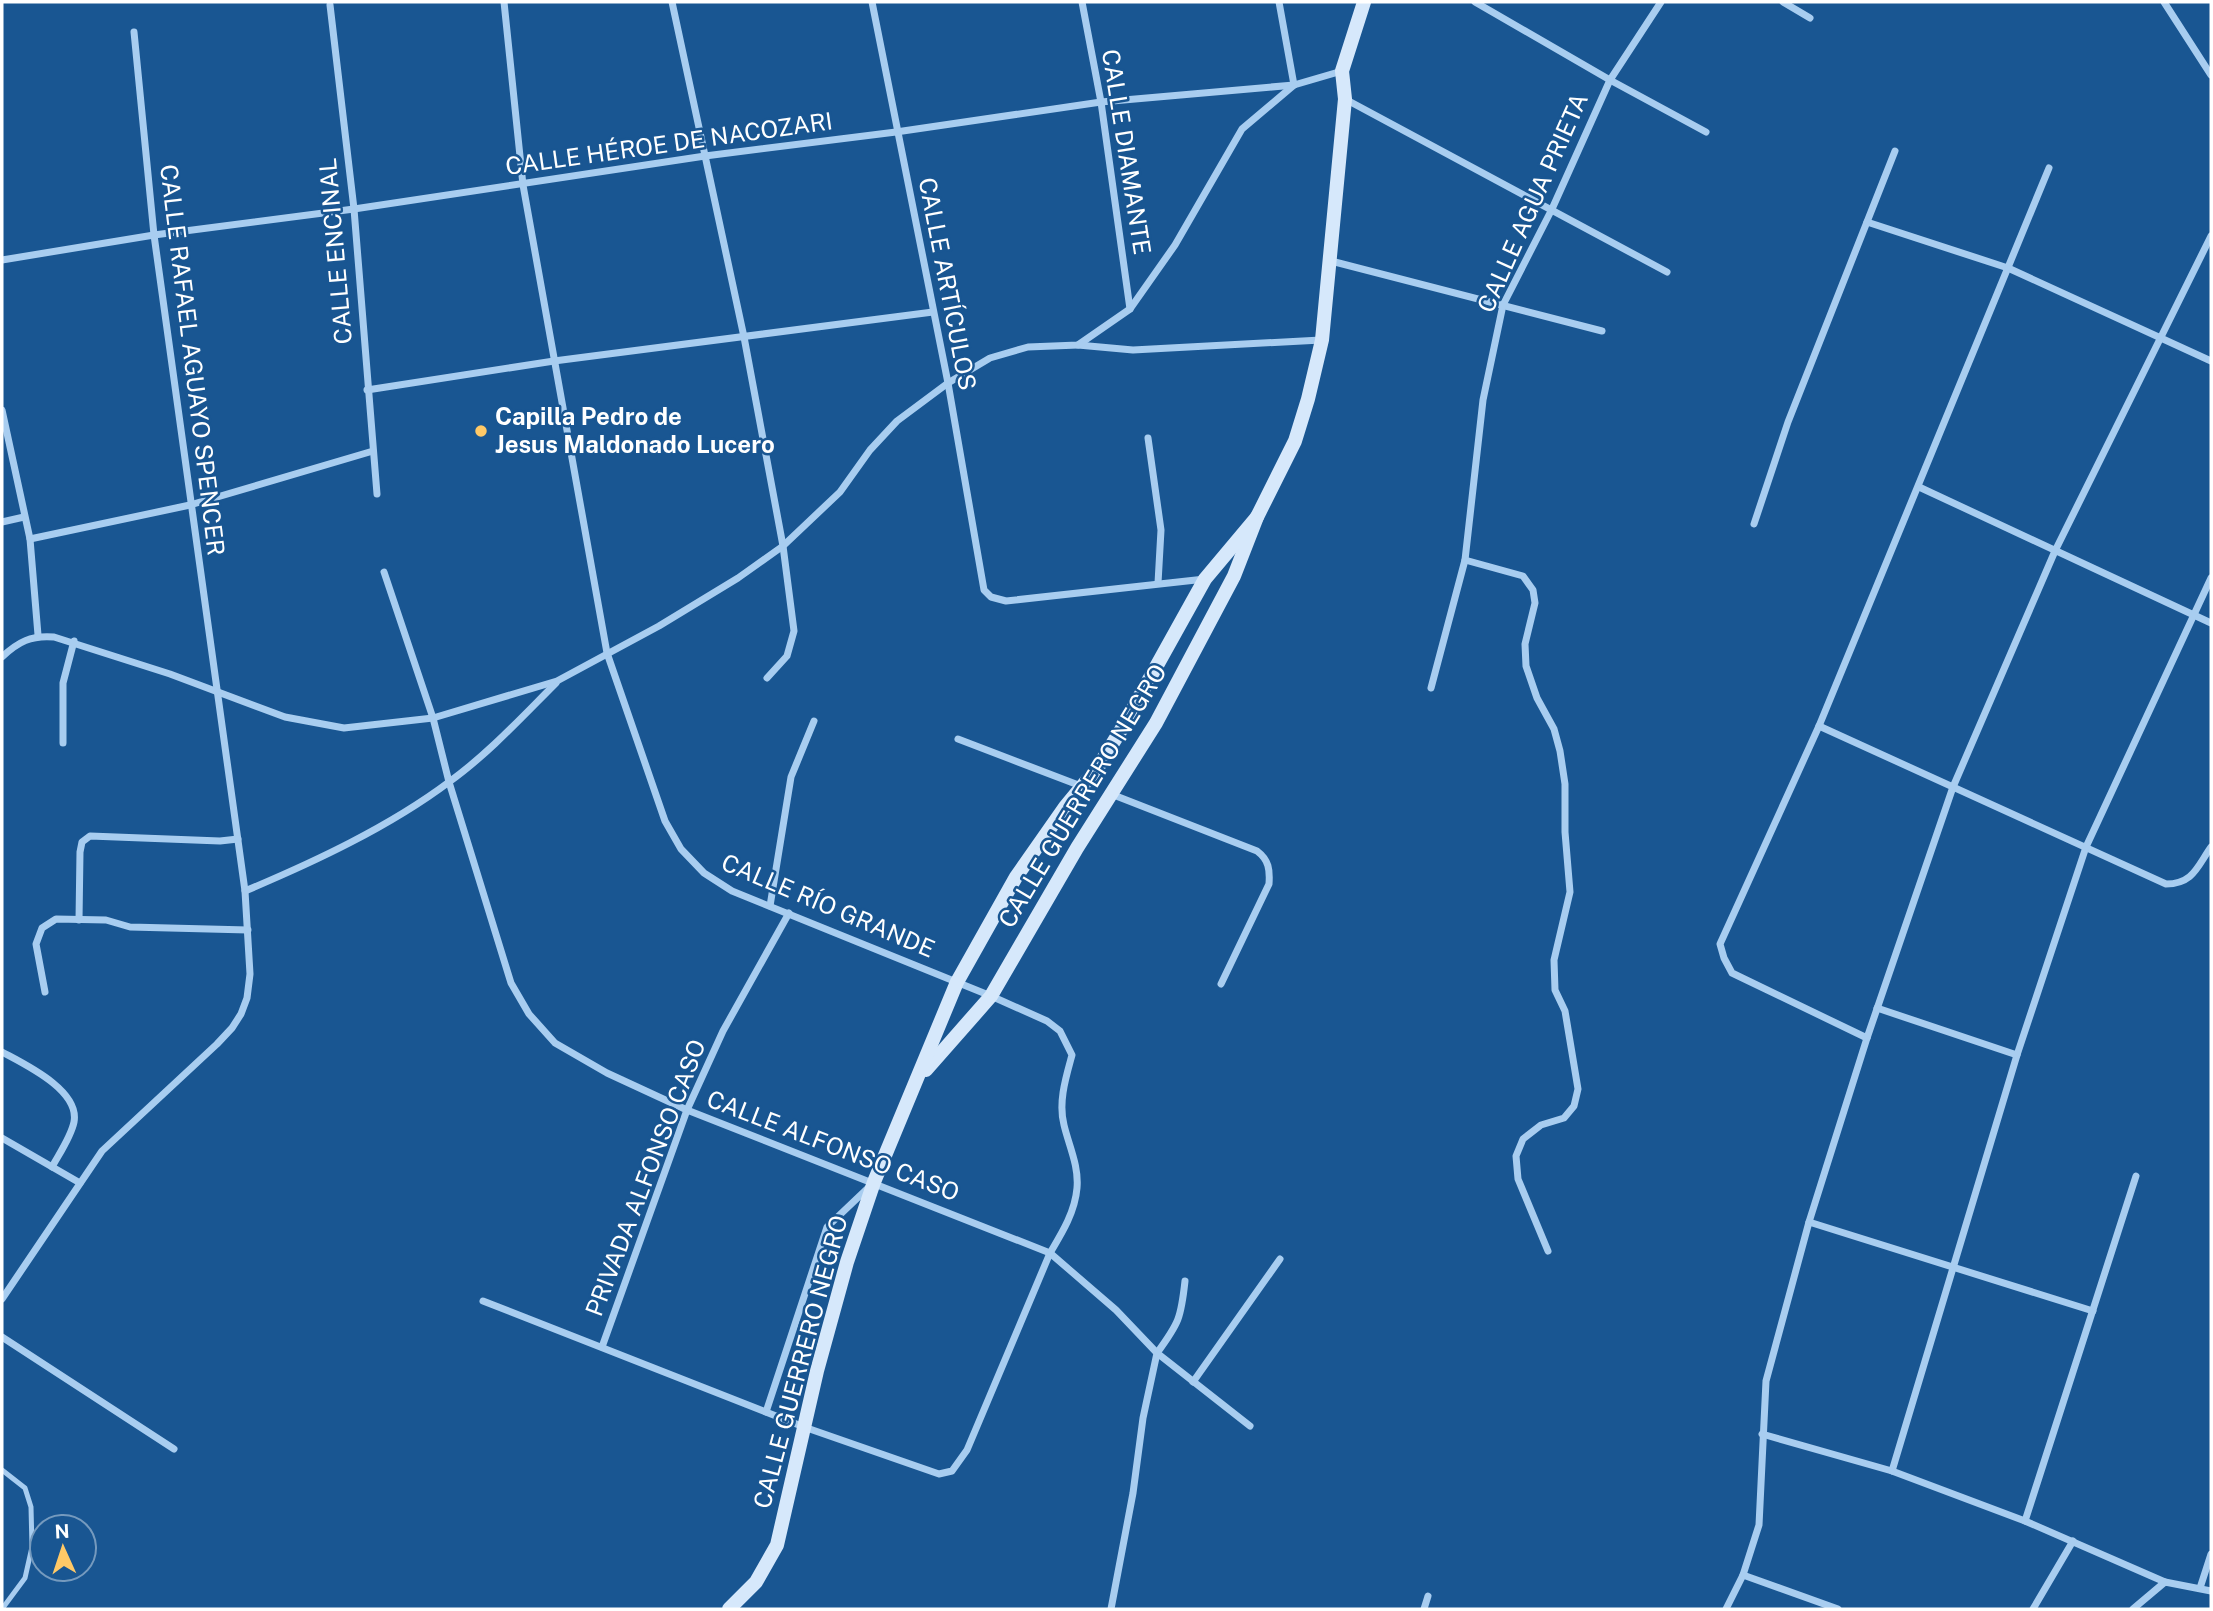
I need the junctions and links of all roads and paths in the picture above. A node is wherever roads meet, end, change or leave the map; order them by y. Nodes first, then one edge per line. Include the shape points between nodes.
1 (503, 2) edge
2 (672, 2) edge
3 (872, 2) edge
4 (1082, 2) edge
5 (1279, 2) edge
6 (1364, 2) edge
7 (1475, 2) edge
8 (1661, 2) edge
9 (1783, 2) edge
10 (2164, 2) edge
11 (330, 5) dead end
12 (1810, 19) dead end
13 (134, 32) dead end
14 (1342, 71) junction
15 (2211, 75) edge
16 (1610, 80) junction
17 (1294, 85) junction
18 (1345, 99) junction
19 (1101, 102) junction
20 (896, 132) junction
21 (1706, 132) dead end
22 (1895, 151) dead end
23 (705, 156) junction
24 (2049, 168) dead end
25 (523, 184) junction
26 (354, 209) junction
27 (1552, 209) junction
28 (1867, 222) junction
29 (154, 234) junction
30 (2211, 236) edge
31 (2, 260) edge
32 (1331, 261) junction
33 (2008, 268) junction
34 (1667, 272) dead end
35 (1503, 305) junction
36 (1130, 309) junction
37 (933, 312) junction
38 (1602, 331) dead end
39 (744, 337) junction
40 (2161, 338) junction
41 (1322, 340) junction
42 (1077, 345) junction
43 (2211, 360) edge
44 (554, 361) junction
45 (948, 383) junction
46 (367, 390) junction
47 (2, 410) edge
48 (1148, 438) dead end
49 (373, 451) junction
50 (1919, 487) junction
51 (377, 494) dead end
52 (190, 505) junction
53 (24, 517) junction
54 (1257, 517) junction
55 (2, 522) edge
56 (1754, 524) dead end
57 (30, 539) junction
58 (783, 546) junction
59 (2055, 551) junction
60 (1465, 560) junction
61 (384, 572) dead end
62 (2211, 578) edge
63 (1205, 579) junction
64 (1158, 583) junction
65 (2193, 615) junction
66 (2211, 623) edge
67 (38, 635) junction
68 (74, 641) junction
69 (607, 653) junction
70 (2, 657) edge
71 (767, 678) dead end
72 (557, 681) junction
73 (1432, 688) dead end
74 (219, 692) junction
75 (433, 718) junction
76 (814, 721) dead end
77 (1819, 726) junction
78 (958, 739) dead end
79 (63, 743) dead end
80 (449, 782) junction
81 (1081, 786) junction
82 (1953, 787) junction
83 (1111, 794) junction
84 (238, 839) junction
85 (2086, 847) junction
86 (2211, 847) edge
87 (245, 891) junction
88 (770, 906) junction
89 (789, 913) junction
90 (79, 919) junction
91 (248, 930) junction
92 (957, 982) junction
93 (1221, 984) dead end
94 (45, 992) dead end
95 (992, 996) junction
96 (1877, 1008) junction
97 (1867, 1038) junction
98 (2, 1052) edge
99 (2017, 1055) junction
100 (918, 1079) junction
101 (687, 1110) junction
102 (2, 1138) edge
103 (52, 1167) junction
104 (2136, 1176) dead end
105 (874, 1182) junction
106 (79, 1183) junction
107 (1809, 1222) junction
108 (1548, 1251) dead end
109 (1050, 1253) junction
110 (1280, 1259) dead end
111 (1953, 1267) junction
112 (1185, 1281) dead end
113 (2, 1299) edge
114 (483, 1301) dead end
115 (2093, 1311) junction
116 (2, 1337) edge
117 (602, 1347) junction
118 (1157, 1353) junction
119 (1193, 1382) junction
120 (766, 1412) junction
121 (1250, 1426) dead end
122 (804, 1427) junction
123 (1762, 1434) junction
124 (174, 1449) dead end
125 (2, 1471) edge
126 (1892, 1471) junction
127 (2025, 1521) junction
128 (2073, 1541) junction
129 (2211, 1554) edge
130 (1743, 1575) junction
131 (2165, 1582) junction
132 (2200, 1588) junction
133 (2211, 1591) edge
134 (1428, 1596) dead end
135 (2, 1609) edge
136 (729, 1609) edge
137 (1111, 1609) edge
138 (1424, 1609) edge
139 (1726, 1609) edge
140 (1838, 1609) edge
141 (2034, 1609) edge
142 (2133, 1609) edge

1 - 25 street, CALLE RÍO GRANDE
2 - 23 street
3 - 20 street, CALLE ARTÍCULOS
4 - 19 street, CALLE DIAMANTE
5 - 17 street
6 - 14 street, CALLE GUERRERO NEGRO
7 - 16 street
8 - 16 street, CALLE AGUA PRIETA
9 - 12 street
10 - 15 street
11 - 26 street, CALLE ENCINAL
13 - 29 street, CALLE RAFAEL AGUAYO SPENCER
14 - 17 street, CALLE HÉROE DE NACOZARI
14 - 18 street, CALLE GUERRERO NEGRO
16 - 21 street
16 - 27 street, CALLE AGUA PRIETA
17 - 19 street, CALLE HÉROE DE NACOZARI
17 - 36 street via 1242,129 1175,245
18 - 27 street
18 - 32 street, CALLE GUERRERO NEGRO
19 - 20 street, CALLE HÉROE DE NACOZARI
19 - 36 street, CALLE DIAMANTE
20 - 23 street, CALLE HÉROE DE NACOZARI
20 - 37 street, CALLE ARTÍCULOS
22 - 28 street
23 - 25 street, CALLE HÉROE DE NACOZARI
23 - 39 street
24 - 33 street
25 - 26 street, CALLE HÉROE DE NACOZARI
25 - 44 street, CALLE RÍO GRANDE
26 - 29 street, CALLE HÉROE DE NACOZARI
26 - 46 street, CALLE ENCINAL
27 - 34 street
27 - 35 street, CALLE AGUA PRIETA
28 - 33 street
28 - 56 street via 1788,422
29 - 31 street, CALLE HÉROE DE NACOZARI
29 - 52 street, CALLE RAFAEL AGUAYO SPENCER
30 - 40 street
32 - 35 street
32 - 41 street, CALLE GUERRERO NEGRO
33 - 40 street
33 - 50 street
35 - 38 street
35 - 60 street, CALLE AGUA PRIETA via 1483,400
36 - 42 street
37 - 39 street
37 - 45 street, CALLE ARTÍCULOS
39 - 44 street
39 - 58 street
40 - 43 street
40 - 59 street
41 - 42 street via 1132,350
41 - 54 street, CALLE GUERRERO NEGRO via 1295,440
42 - 45 street via 1028,347 990,358
44 - 46 street
44 - 69 street, CALLE RÍO GRANDE
45 - 58 street via 897,421 840,492
45 - 64 street, CALLE ARTÍCULOS via 984,590 991,597 1006,601
46 - 49 street, CALLE ENCINAL
47 - 53 street
48 - 64 street via 1161,530
49 - 51 street, CALLE ENCINAL
49 - 52 street
50 - 59 street
50 - 77 street
52 - 57 street
52 - 74 street, CALLE RAFAEL AGUAYO SPENCER
53 - 55 street
53 - 57 street
54 - 63 street, CALLE GUERRERO NEGRO
54 - 83 street, CALLE GUERRERO NEGRO via 1234,576 1195,652
57 - 67 street
58 - 69 street via 738,578
58 - 71 street via 794,631 787,656
59 - 65 street
59 - 82 street
60 - 73 street, CALLE AGUA PRIETA
60 - 108 street via 1523,576 1533,590 1526,666 1554,729 1565,784 1570,892 1553,960 1555,990 1565,1011 1578,1089 1564,1118 1541,1125 1523,1139 1516,1156 1518,1179
61 - 75 street, CALLE ALFONSO CASO
62 - 65 street
63 - 64 street
63 - 81 street, CALLE GUERRERO NEGRO via 1121,730
65 - 66 street
65 - 85 street
67 - 68 street
67 - 70 street
68 - 74 street
68 - 79 street via 63,683
69 - 72 street
69 - 88 street, CALLE RÍO GRANDE via 661,810 681,849 704,873 732,891
72 - 75 street
72 - 80 street
74 - 75 street via 285,717 344,728
74 - 84 street, CALLE RAFAEL AGUAYO SPENCER
75 - 80 street, CALLE ALFONSO CASO
76 - 88 street via 791,776
77 - 82 street
77 - 97 street via 1720,944 1732,973
78 - 81 street
80 - 87 street via 349,842
80 - 101 street, CALLE ALFONSO CASO via 511,983 530,1014 555,1043
81 - 92 street, CALLE GUERRERO NEGRO via 1016,877
82 - 85 street
82 - 96 street
83 - 93 street via 1265,857 1269,884
83 - 95 street, CALLE GUERRERO NEGRO
84 - 87 street, CALLE RAFAEL AGUAYO SPENCER
84 - 90 street via 90,836 82,842 80,852
85 - 86 street via 2166,884 2189,880
85 - 99 street
87 - 91 street, CALLE RAFAEL AGUAYO SPENCER
88 - 89 street, CALLE RÍO GRANDE
89 - 92 street, CALLE RÍO GRANDE
89 - 101 street, PRIVADA ALFONSO CASO via 723,1031
90 - 91 street via 130,927
90 - 94 street via 56,919 42,928 36,944
91 - 106 street, CALLE RAFAEL AGUAYO SPENCER via 247,998 232,1028 102,1151
92 - 95 street, CALLE RÍO GRANDE
92 - 100 street, CALLE GUERRERO NEGRO
95 - 100 street, CALLE GUERRERO NEGRO
95 - 109 street, CALLE RÍO GRANDE via 1047,1021 1060,1031 1072,1055 1064,1085 1063,1122 1077,1187 1064,1229
96 - 97 street
96 - 99 street
97 - 107 street
98 - 103 street via 47,1078 74,1111 74,1123
99 - 111 street
100 - 105 street, CALLE GUERRERO NEGRO
101 - 105 street, CALLE ALFONSO CASO
101 - 117 street, PRIVADA ALFONSO CASO
102 - 103 street
103 - 106 street
104 - 115 street
105 - 109 street, CALLE ALFONSO CASO
105 - 120 street via 827,1227
105 - 122 street, CALLE GUERRERO NEGRO via 847,1262
106 - 113 street, CALLE RAFAEL AGUAYO SPENCER
107 - 111 street
107 - 123 street via 1766,1381
109 - 118 street, CALLE ALFONSO CASO
109 - 122 street, CALLE RÍO GRANDE via 967,1450 952,1471 923,1470
110 - 119 street
111 - 115 street
111 - 126 street
112 - 118 street via 1181,1314
114 - 117 street
115 - 127 street
116 - 124 street
117 - 120 street
118 - 119 street, CALLE ALFONSO CASO
118 - 137 street
119 - 121 street, CALLE ALFONSO CASO
120 - 122 street
122 - 136 street, CALLE GUERRERO NEGRO via 777,1545 756,1582
123 - 126 street
123 - 130 street via 1759,1525
125 - 135 lane via 26,1488 32,1547 25,1578
126 - 127 street
127 - 128 street
128 - 131 street
128 - 141 street
129 - 132 street
130 - 139 street
130 - 140 street
131 - 132 street
131 - 142 street
132 - 133 street
134 - 138 street

